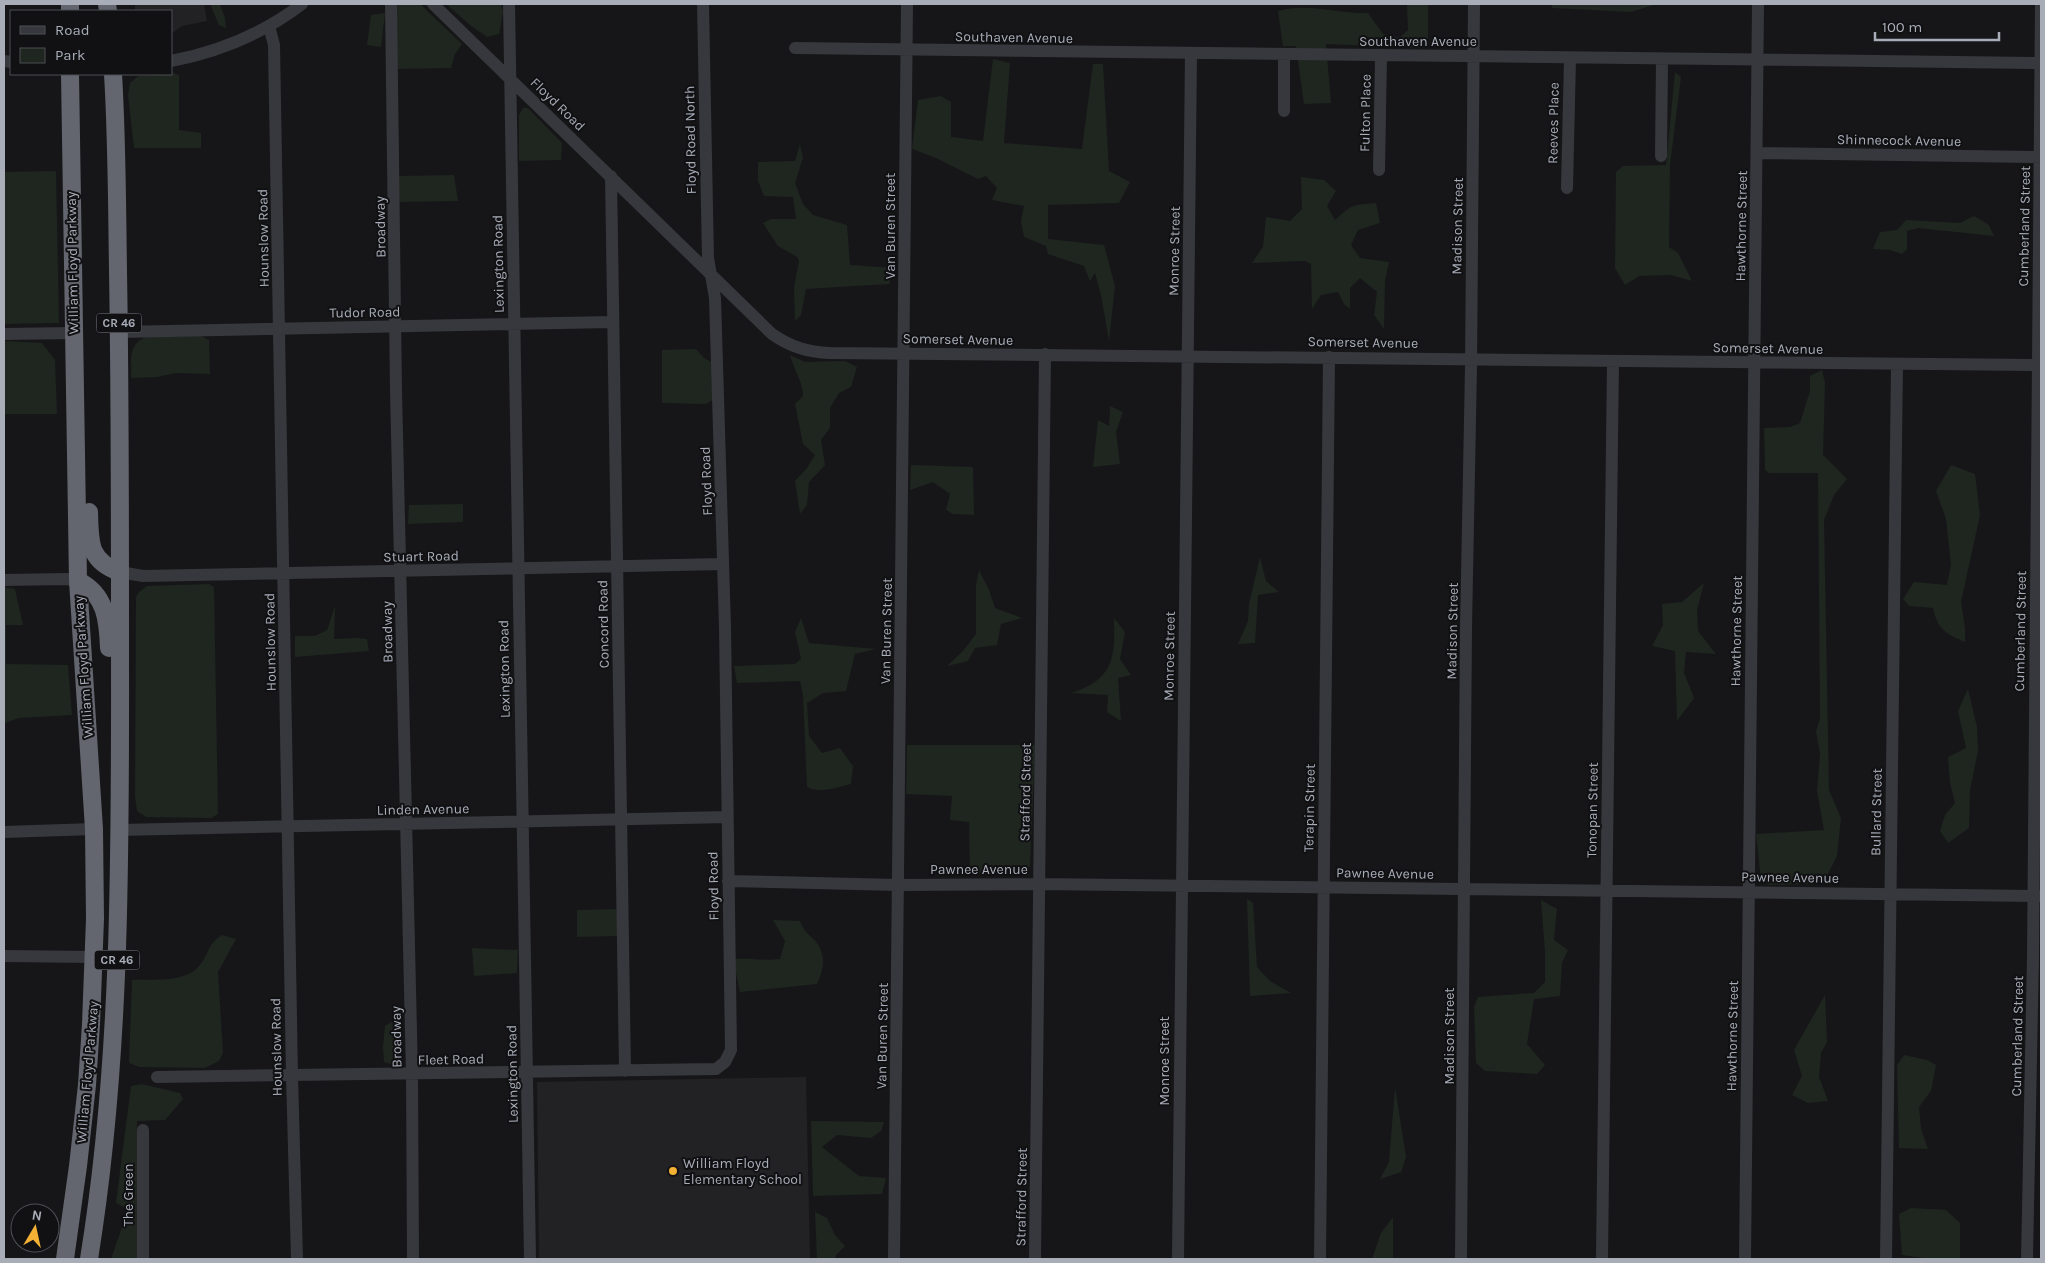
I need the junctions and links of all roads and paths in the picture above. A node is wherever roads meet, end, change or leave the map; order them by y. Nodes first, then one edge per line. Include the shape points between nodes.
1 (302, 4) edge
2 (391, 4) edge
3 (433, 4) edge
4 (509, 4) edge
5 (702, 4) edge
6 (907, 4) edge
7 (1474, 4) edge
8 (1758, 4) edge
9 (2041, 4) edge
10 (269, 26) junction
11 (796, 48) dead end
12 (907, 50) junction
13 (1191, 53) junction
14 (1284, 55) junction
15 (1474, 56) junction
16 (1381, 57) junction
17 (1570, 58) junction
18 (1662, 60) junction
19 (172, 61) edge
20 (1757, 61) junction
21 (2041, 63) edge
22 (70, 75) edge
23 (113, 75) edge
24 (510, 78) junction
25 (1284, 110) dead end
26 (1757, 154) junction
27 (1661, 156) dead end
28 (2041, 157) edge
29 (1379, 170) dead end
30 (611, 176) junction
31 (1567, 188) dead end
32 (712, 276) junction
33 (612, 322) junction
34 (514, 324) junction
35 (396, 326) junction
36 (280, 329) junction
37 (119, 332) junction
38 (73, 333) junction
39 (4, 334) edge
40 (904, 353) junction
41 (1045, 354) junction
42 (1188, 356) junction
43 (1329, 357) junction
44 (1471, 358) junction
45 (1613, 361) junction
46 (1754, 362) junction
47 (1897, 364) junction
48 (2039, 365) edge
49 (75, 413) junction
50 (723, 564) junction
51 (617, 566) junction
52 (517, 568) junction
53 (400, 571) junction
54 (120, 572) junction
55 (284, 573) junction
56 (4, 580) edge
57 (78, 581) junction
58 (120, 760) junction
59 (727, 817) junction
60 (621, 819) junction
61 (524, 822) junction
62 (407, 824) junction
63 (288, 826) junction
64 (94, 829) junction
65 (119, 830) junction
66 (4, 832) edge
67 (728, 881) junction
68 (1039, 884) junction
69 (898, 885) junction
70 (1181, 886) junction
71 (1324, 887) junction
72 (1465, 890) junction
73 (1749, 891) junction
74 (1606, 892) junction
75 (1890, 894) junction
76 (2037, 896) edge
77 (4, 956) edge
78 (94, 957) junction
79 (716, 1069) joint
80 (625, 1071) junction
81 (528, 1072) junction
82 (412, 1074) junction
83 (292, 1076) junction
84 (156, 1077) dead end
85 (142, 1130) dead end
86 (65, 1259) edge
87 (89, 1259) edge
88 (143, 1259) edge
89 (297, 1259) edge
90 (413, 1259) edge
91 (530, 1259) edge
92 (894, 1259) edge
93 (1035, 1259) edge
94 (1178, 1259) edge
95 (1320, 1259) edge
96 (1461, 1259) edge
97 (1602, 1259) edge
98 (1745, 1259) edge
99 (1886, 1259) edge
100 (2027, 1259) edge

1 - 10 street
2 - 35 street, Broadway
3 - 24 street, Floyd Road
4 - 24 street, Lexington Road
5 - 32 street, Floyd Road North via 708,258
6 - 12 street, Van Buren Street
7 - 15 street, Madison Street
8 - 20 street, Hawthorne Street
9 - 21 street, Cumberland Street
10 - 19 street via 216,49
10 - 36 street, Hounslow Road via 274,45
11 - 12 street, Southaven Avenue
12 - 13 street, Southaven Avenue
12 - 40 street, Van Buren Street
13 - 14 street, Southaven Avenue
13 - 42 street, Monroe Street
14 - 16 street, Southaven Avenue
14 - 25 street
15 - 16 street, Southaven Avenue
15 - 17 street, Southaven Avenue
15 - 44 street, Madison Street
16 - 29 street, Fulton Place
17 - 18 street, Southaven Avenue
17 - 31 street, Reeves Place
18 - 20 street, Southaven Avenue
18 - 27 street
20 - 21 street, Southaven Avenue
20 - 26 street, Hawthorne Street
21 - 28 street, Cumberland Street
22 - 38 highway, William Floyd Parkway / CR 46
23 - 37 highway, William Floyd Parkway / CR 46
24 - 30 street, Floyd Road
24 - 34 street, Lexington Road
26 - 28 street, Shinnecock Avenue
26 - 46 street, Hawthorne Street
28 - 48 street, Cumberland Street
30 - 32 street, Floyd Road
30 - 33 street, Concord Road
32 - 40 street, Somerset Avenue via 772,334 795,348 822,352
32 - 50 street, Floyd Road
33 - 34 street, Tudor Road
33 - 51 street, Concord Road
34 - 35 street, Tudor Road
34 - 52 street, Lexington Road
35 - 36 street, Tudor Road
35 - 53 street, Broadway
36 - 37 street, Tudor Road
36 - 55 street, Hounslow Road
37 - 54 highway, William Floyd Parkway / CR 46
38 - 39 street
38 - 49 highway, William Floyd Parkway / CR 46
40 - 41 street, Somerset Avenue
40 - 69 street, Van Buren Street
41 - 42 street, Somerset Avenue
41 - 68 street, Strafford Street
42 - 43 street, Somerset Avenue
42 - 70 street, Monroe Street
43 - 44 street, Somerset Avenue
43 - 71 street, Terapin Street
44 - 45 street, Somerset Avenue
44 - 72 street, Madison Street
45 - 46 street, Somerset Avenue
45 - 74 street, Tonopan Street
46 - 47 street, Somerset Avenue
46 - 73 street, Hawthorne Street
47 - 48 street, Somerset Avenue
47 - 75 street, Bullard Street
48 - 76 street, Cumberland Street
49 - 54 highway via 83,447 92,548 103,564
49 - 57 highway, William Floyd Parkway / CR 46
50 - 51 street, Stuart Road
50 - 59 street, Floyd Road
51 - 52 street, Stuart Road
51 - 60 street, Concord Road
52 - 53 street, Stuart Road
52 - 61 street, Lexington Road
53 - 55 street, Stuart Road
53 - 62 street, Broadway
54 - 55 street, Stuart Road via 143,576
54 - 58 highway, William Floyd Parkway / CR 46
55 - 63 street, Hounslow Road
56 - 57 street
57 - 58 highway via 97,596 106,614 113,732
57 - 64 highway, William Floyd Parkway / CR 46
58 - 65 highway, William Floyd Parkway / CR 46
59 - 60 street, Linden Avenue
59 - 67 street, Floyd Road
60 - 61 street, Linden Avenue
60 - 80 street, Concord Road
61 - 62 street, Linden Avenue
61 - 81 street, Lexington Road
62 - 63 street, Linden Avenue
62 - 82 street, Broadway
63 - 65 street, Linden Avenue
63 - 83 street, Hounslow Road
64 - 66 street
64 - 78 highway, William Floyd Parkway / CR 46
65 - 87 highway, William Floyd Parkway / CR 46 via 111,1075
67 - 69 street, Pawnee Avenue
67 - 79 street, Floyd Road via 731,1050 725,1062
68 - 69 street, Pawnee Avenue
68 - 70 street, Pawnee Avenue
68 - 93 street, Strafford Street
69 - 92 street, Van Buren Street
70 - 71 street, Pawnee Avenue
70 - 94 street, Monroe Street
71 - 72 street, Pawnee Avenue
71 - 95 street, Terapin Street
72 - 74 street, Pawnee Avenue
72 - 96 street, Madison Street
73 - 74 street, Pawnee Avenue
73 - 75 street, Pawnee Avenue
73 - 98 street, Hawthorne Street
74 - 97 street, Tonopan Street
75 - 76 street, Pawnee Avenue
75 - 99 street, Bullard Street
76 - 100 street, Cumberland Street
77 - 78 street
78 - 86 highway, William Floyd Parkway / CR 46 via 84,1115
79 - 80 street, Fleet Road
80 - 81 street, Fleet Road
81 - 82 street, Fleet Road
81 - 91 street, Lexington Road
82 - 83 street, Fleet Road
82 - 90 street, Broadway
83 - 84 street, Fleet Road
83 - 89 street, Hounslow Road
85 - 88 street, The Green

